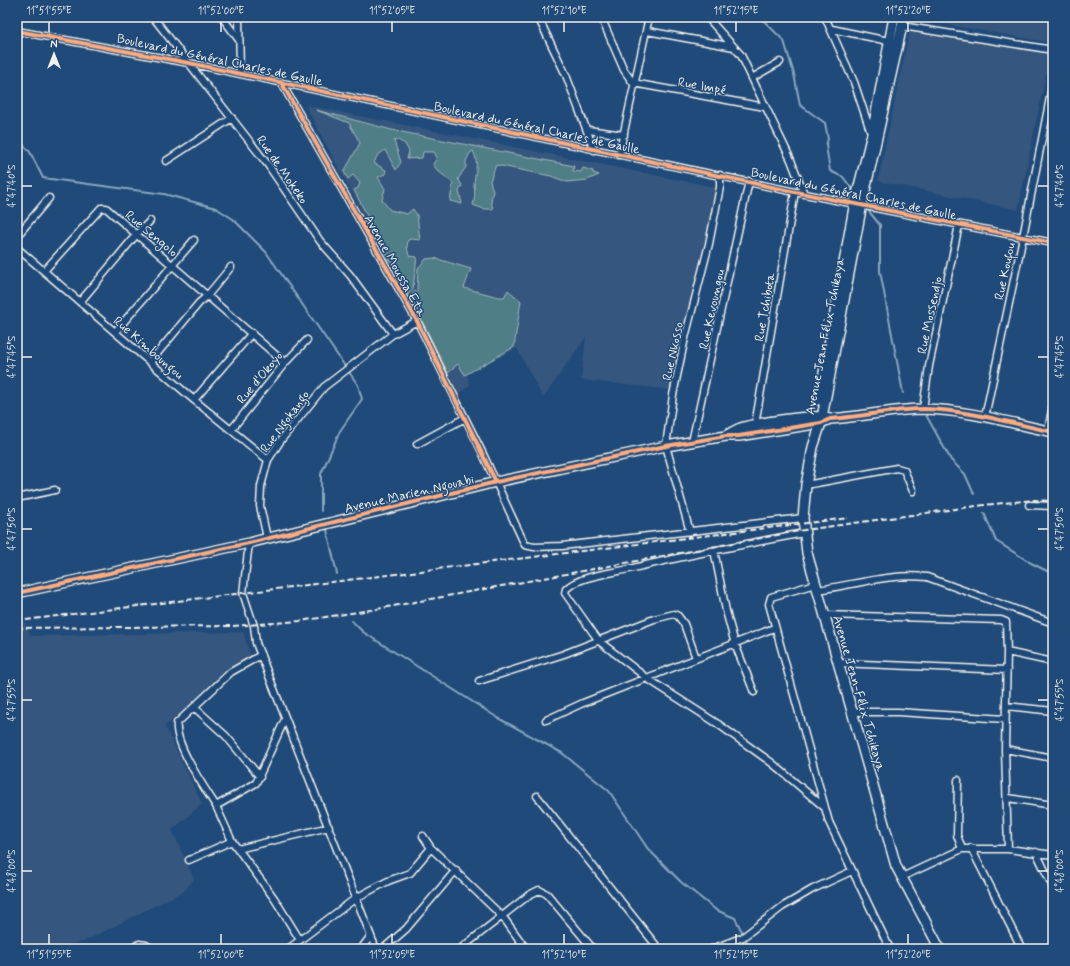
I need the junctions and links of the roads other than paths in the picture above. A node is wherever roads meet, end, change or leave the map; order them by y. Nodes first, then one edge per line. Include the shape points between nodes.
1 (153, 17) edge
2 (222, 17) edge
3 (239, 17) edge
4 (538, 17) edge
5 (602, 17) edge
6 (649, 17) edge
7 (707, 17) edge
8 (825, 17) edge
9 (894, 17) edge
10 (903, 21) edge
11 (832, 29) junction
12 (17, 31) edge
13 (647, 31) junction
14 (239, 40) junction
15 (894, 42) junction
16 (734, 47) junction
17 (1053, 50) edge
18 (780, 62) dead end
19 (189, 63) junction
20 (240, 74) junction
21 (752, 78) junction
22 (281, 82) junction
23 (1053, 82) edge
24 (635, 84) junction
25 (766, 107) junction
26 (232, 118) junction
27 (588, 130) junction
28 (872, 134) junction
29 (624, 135) junction
30 (594, 150) junction
31 (620, 155) junction
32 (166, 161) dead end
33 (720, 175) junction
34 (749, 181) junction
35 (795, 192) junction
36 (804, 194) junction
37 (49, 198) dead end
38 (859, 203) junction
39 (150, 221) dead end
40 (959, 225) junction
41 (136, 234) junction
42 (17, 236) edge
43 (1023, 237) junction
44 (194, 240) dead end
45 (1053, 243) edge
46 (17, 248) edge
47 (172, 264) junction
48 (231, 267) dead end
49 (44, 271) junction
50 (207, 296) junction
51 (80, 302) junction
52 (417, 321) junction
53 (115, 332) junction
54 (252, 333) junction
55 (393, 334) junction
56 (307, 340) dead end
57 (150, 362) junction
58 (285, 363) junction
59 (194, 400) junction
60 (1053, 405) edge
61 (923, 409) junction
62 (985, 417) junction
63 (465, 418) junction
64 (820, 422) junction
65 (755, 425) junction
66 (230, 430) junction
67 (1050, 432) edge
68 (726, 436) junction
69 (692, 442) junction
70 (417, 444) dead end
71 (666, 446) junction
72 (268, 460) junction
73 (496, 482) junction
74 (806, 485) junction
75 (56, 490) dead end
76 (913, 491) dead end
77 (17, 498) edge
78 (1029, 504) dead end
79 (1053, 506) edge
80 (803, 518) junction
81 (690, 532) junction
82 (804, 533) junction
83 (267, 538) junction
84 (249, 543) junction
85 (714, 550) junction
86 (816, 587) junction
87 (17, 593) edge
88 (824, 615) junction
89 (1053, 623) edge
90 (774, 628) junction
91 (599, 641) junction
92 (735, 644) junction
93 (1007, 652) junction
94 (261, 654) junction
95 (696, 658) junction
96 (1053, 662) edge
97 (838, 663) junction
98 (1007, 670) junction
99 (648, 678) junction
100 (479, 681) dead end
101 (754, 692) dead end
102 (194, 706) junction
103 (1006, 706) junction
104 (1053, 711) edge
105 (852, 712) junction
106 (285, 719) junction
107 (1005, 719) junction
108 (546, 720) dead end
109 (1005, 749) junction
110 (1053, 758) edge
111 (260, 777) junction
112 (958, 780) dead end
113 (537, 796) dead end
114 (1008, 798) junction
115 (1053, 805) edge
116 (216, 806) junction
117 (824, 808) junction
118 (329, 827) junction
119 (423, 836) dead end
120 (232, 841) junction
121 (431, 848) junction
122 (971, 848) junction
123 (238, 849) junction
124 (962, 849) junction
125 (1008, 849) junction
126 (1036, 852) junction
127 (1053, 855) edge
128 (189, 860) dead end
129 (456, 870) junction
130 (852, 871) junction
131 (902, 877) junction
132 (1053, 887) edge
133 (356, 898) junction
134 (503, 917) junction
135 (370, 937) junction
136 (300, 940) junction
137 (130, 949) edge
138 (152, 949) edge
139 (288, 949) edge
140 (361, 949) edge
141 (376, 949) edge
142 (383, 949) edge
143 (460, 949) edge
144 (526, 949) edge
145 (593, 949) edge
146 (659, 949) edge
147 (712, 949) edge
148 (890, 949) edge
149 (940, 949) edge
150 (1022, 949) edge

1 - 19 street, Rue de Mokeko
2 - 14 street
3 - 14 street
4 - 27 street via 566,75
5 - 24 street via 624,70
6 - 13 street
7 - 16 street
8 - 11 street
9 - 15 street, Avenue Jean Félix Tchikaya
10 - 15 street, Avenue Jean Félix Tchikaya
10 - 17 street
11 - 15 street
11 - 28 street
12 - 19 street, Boulevard du Général Charles de Gaulle
13 - 16 street
13 - 24 street
14 - 20 street
15 - 28 street, Avenue Jean Félix Tchikaya
15 - 38 street, Avenue Jean Félix Tchikaya
16 - 21 street via 741,55
18 - 21 street
19 - 20 street, Boulevard du Général Charles de Gaulle
19 - 26 street, Rue de Mokeko
20 - 22 street, Boulevard du Général Charles de Gaulle
21 - 25 street
22 - 30 street, Boulevard du Général Charles de Gaulle
22 - 52 street, Avenue Moussa Eta
23 - 43 street, Rue Koufou
24 - 25 street, Rue Impé
24 - 29 street
25 - 36 street
26 - 32 street
26 - 55 street, Rue de Mokeko via 320,241 350,275
27 - 29 street
27 - 30 street
28 - 38 street, Avenue Jean Félix Tchikaya
29 - 31 street
30 - 31 street, Boulevard du Général Charles de Gaulle
31 - 33 street, Boulevard du Général Charles de Gaulle
33 - 34 street, Boulevard du Général Charles de Gaulle
33 - 71 street, Rue Nkosso via 709,244 685,338
34 - 35 street, Boulevard du Général Charles de Gaulle
34 - 69 street, Rue Kevoungou
35 - 36 street, Boulevard du Général Charles de Gaulle
35 - 65 street, Rue Tchibota
36 - 38 street, Boulevard du Général Charles de Gaulle
37 - 42 street
38 - 40 street, Boulevard du Général Charles de Gaulle
38 - 64 street, Avenue Jean Félix Tchikaya
39 - 41 street
40 - 43 street, Boulevard du Général Charles de Gaulle
40 - 61 street, Rue Mossendjo via 929,366
41 - 47 street, Rue Sengolo
41 - 49 street, Rue Sengolo via 106,208 101,208
41 - 51 street
43 - 45 street, Boulevard du Général Charles de Gaulle
43 - 62 street, Rue Koufou
44 - 47 street
46 - 49 street, Rue Kimboungou
47 - 50 street, Rue Sengolo
47 - 53 street
48 - 50 street
49 - 51 street, Rue Kimboungou
50 - 54 street, Rue Sengolo
50 - 57 street
51 - 53 street, Rue Kimboungou
52 - 55 street, Rue Ngokango
52 - 63 street, Avenue Moussa Eta
53 - 57 street, Rue Kimboungou
54 - 58 street, Rue Sengolo
54 - 59 street
55 - 72 street, Rue Ngokango via 317,395
56 - 58 street, Rue d'Okoyo
57 - 59 street, Rue Kimboungou
58 - 66 street, Rue d'Okoyo
59 - 66 street, Rue Kimboungou
60 - 67 street
61 - 62 street, Avenue Marien Ngouabi
61 - 64 street, Avenue Marien Ngouabi
62 - 67 street, Avenue Marien Ngouabi
63 - 70 street
63 - 73 street, Avenue Moussa Eta
64 - 65 street, Avenue Marien Ngouabi
64 - 68 street, Avenue Marien Ngouabi
64 - 74 street, Avenue Jean-Félix Tchikaya
65 - 68 street, Avenue Marien Ngouabi
66 - 72 street, Rue Kimboungou
68 - 69 street, Avenue Marien Ngouabi
69 - 71 street, Avenue Marien Ngouabi
71 - 73 street, Avenue Marien Ngouabi
71 - 81 street, Rue Nkosso
72 - 83 street, Rue Ngokango via 261,486 260,506
73 - 81 street, Avenue Moussa Eta via 523,543 528,546 562,546
73 - 83 street, Avenue Marien Ngouabi
74 - 76 street via 897,468 904,470
74 - 80 street, Avenue Jean-Félix Tchikaya
75 - 77 street
78 - 79 street
80 - 81 street, Avenue Moussa Eta
80 - 82 street, Avenue Jean-Félix Tchikaya
82 - 85 street
82 - 86 street, Avenue Jean-Félix Tchikaya
83 - 84 street, Avenue Marien Ngouabi
84 - 87 street, Avenue Marien Ngouabi
84 - 94 street via 243,593
85 - 91 street via 603,574 568,586 566,596
85 - 92 street
86 - 88 street, Avenue Jean-Félix Tchikaya
86 - 89 street via 883,578 927,577
86 - 90 street via 769,599
88 - 93 street via 1005,621
88 - 97 street, Avenue Jean-Félix Tchikaya
90 - 92 street
90 - 117 street
91 - 95 street via 654,619 676,614 684,624
91 - 99 street
91 - 100 street
92 - 95 street
92 - 101 street
93 - 96 street
93 - 98 street
94 - 102 street via 231,672
94 - 106 street
95 - 99 street
97 - 98 street
97 - 105 street, Avenue Jean-Félix Tchikaya
98 - 103 street
99 - 108 street
99 - 117 street via 772,763
102 - 111 street via 226,736
102 - 116 street via 179,719 177,731 191,766
103 - 104 street
103 - 107 street
105 - 107 street via 898,712
105 - 131 street, Avenue Jean-Félix Tchikaya via 891,848
106 - 111 street
106 - 118 street
107 - 109 street
109 - 110 street
109 - 114 street
111 - 116 street via 251,786
112 - 124 street via 957,835
113 - 146 street
114 - 115 street
114 - 125 street
116 - 120 street
117 - 130 street via 834,836
118 - 123 street
118 - 133 street
119 - 121 street
120 - 123 street
120 - 128 street
121 - 129 street
121 - 133 street via 410,873
122 - 124 street
122 - 125 street
122 - 150 street
123 - 136 street via 274,898
124 - 131 street
125 - 126 street
126 - 127 street
126 - 132 street
129 - 134 street
129 - 142 street via 406,929
130 - 147 street via 813,888 782,907 743,937
130 - 148 street
131 - 149 street, Avenue Jean-Félix Tchikaya
133 - 135 street
133 - 136 street
134 - 143 street
134 - 144 street
134 - 145 street via 539,890 544,892
135 - 140 street
135 - 141 street
136 - 139 street
137 - 138 street via 139,944

